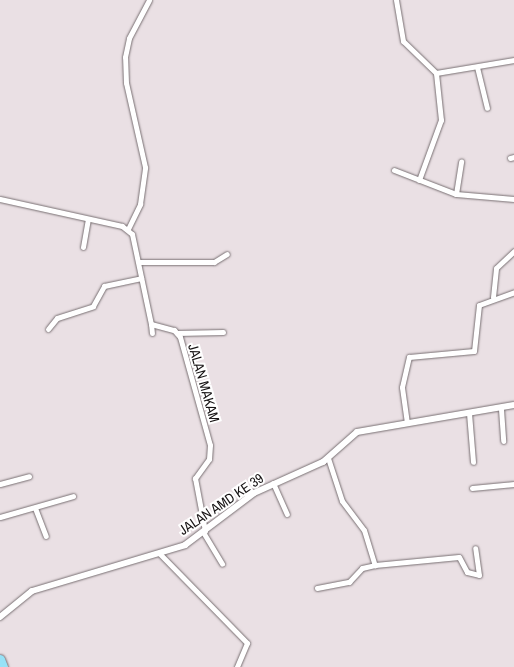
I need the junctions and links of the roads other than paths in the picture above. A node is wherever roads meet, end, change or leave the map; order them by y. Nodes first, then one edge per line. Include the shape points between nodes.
1 (149, 0) edge
2 (396, 0) edge
3 (514, 60) edge
4 (477, 67) junction
5 (436, 73) junction
6 (487, 108) dead end
7 (461, 161) dead end
8 (394, 170) dead end
9 (419, 180) junction
10 (456, 194) junction
11 (514, 199) edge
12 (0, 200) edge
13 (88, 220) junction
14 (128, 229) junction
15 (83, 247) dead end
16 (514, 252) edge
17 (226, 254) dead end
18 (139, 262) junction
19 (141, 278) junction
20 (514, 292) edge
21 (493, 297) junction
22 (151, 324) junction
23 (48, 329) dead end
24 (223, 332) dead end
25 (152, 333) dead end
26 (177, 333) junction
27 (514, 405) edge
28 (501, 409) junction
29 (469, 413) junction
30 (407, 423) junction
31 (503, 440) dead end
32 (328, 458) junction
33 (472, 462) dead end
34 (28, 476) dead end
35 (273, 483) junction
36 (0, 484) edge
37 (514, 484) edge
38 (472, 488) dead end
39 (73, 496) dead end
40 (35, 508) junction
41 (287, 514) dead end
42 (0, 516) edge
43 (204, 531) junction
44 (46, 536) dead end
45 (475, 548) dead end
46 (159, 553) junction
47 (222, 564) dead end
48 (375, 565) junction
49 (317, 588) dead end
50 (0, 617) edge
51 (0, 659) edge
52 (3, 667) edge
53 (237, 667) edge

1 - 14 street via 129,38 125,57 126,83 145,167 140,204
2 - 5 street via 403,41
3 - 4 street
4 - 5 street
4 - 6 street
5 - 9 street via 441,120
7 - 10 street
8 - 9 street
9 - 10 street
10 - 11 street
12 - 13 street
13 - 14 street
13 - 15 street
14 - 18 street
16 - 21 street via 496,268
17 - 18 street via 214,262
18 - 19 street
19 - 22 street
19 - 23 street via 104,286 93,306 57,318
20 - 21 street
21 - 30 street via 477,309 474,351 416,354 406,360 401,393
22 - 25 street
22 - 26 street, JALAN MAKAM
24 - 26 street
26 - 43 street, JALAN MAKAM via 211,450 195,478
27 - 28 street, JALAN AMD KE 39
28 - 29 street, JALAN AMD KE 39
28 - 31 street
29 - 30 street, JALAN AMD KE 39
29 - 33 street
30 - 32 street, JALAN AMD KE 39 via 357,432
32 - 35 street, JALAN AMD KE 39
32 - 48 street via 342,501 364,530
34 - 36 street
35 - 41 street
35 - 43 street, JALAN AMD KE 39
37 - 38 street
39 - 40 street
40 - 42 street
40 - 44 street
43 - 46 street, JALAN AMD KE 39 via 186,545
43 - 47 street
45 - 48 street via 479,575 467,572 459,557
46 - 50 street, JALAN AMD KE 39 via 32,591
46 - 53 street via 247,643
48 - 49 street via 362,568 349,582
51 - 52 main road

